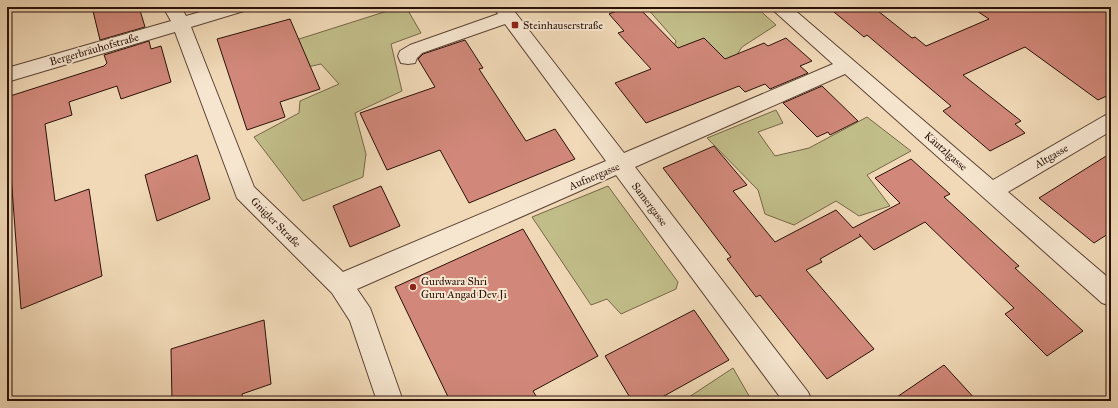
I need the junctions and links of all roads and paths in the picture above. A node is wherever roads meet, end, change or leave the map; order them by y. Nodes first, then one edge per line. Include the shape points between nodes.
1 (238, 7) edge
2 (791, 9) edge
3 (505, 12) edge
4 (176, 15) edge
5 (408, 58) dead end
6 (848, 65) junction
7 (7, 75) edge
8 (1111, 121) edge
9 (620, 164) junction
10 (992, 191) junction
11 (340, 285) junction
12 (1111, 295) edge
13 (390, 401) edge
14 (799, 401) edge

1 - 4 street
2 - 6 street, Käutzlgasse
3 - 5 street via 416,49 410,52
3 - 9 street, Samergasse
4 - 7 street, Bergerbräuhofstraße
4 - 11 street, Gnigler Straße via 245,192
6 - 9 street, Aufnergasse
6 - 10 street, Käutzlgasse
8 - 10 street, Altgasse
9 - 11 street, Aufnergasse
9 - 14 street, Samergasse
10 - 12 street, Käutzlgasse
11 - 13 street, Gnigler Straße via 361,316

